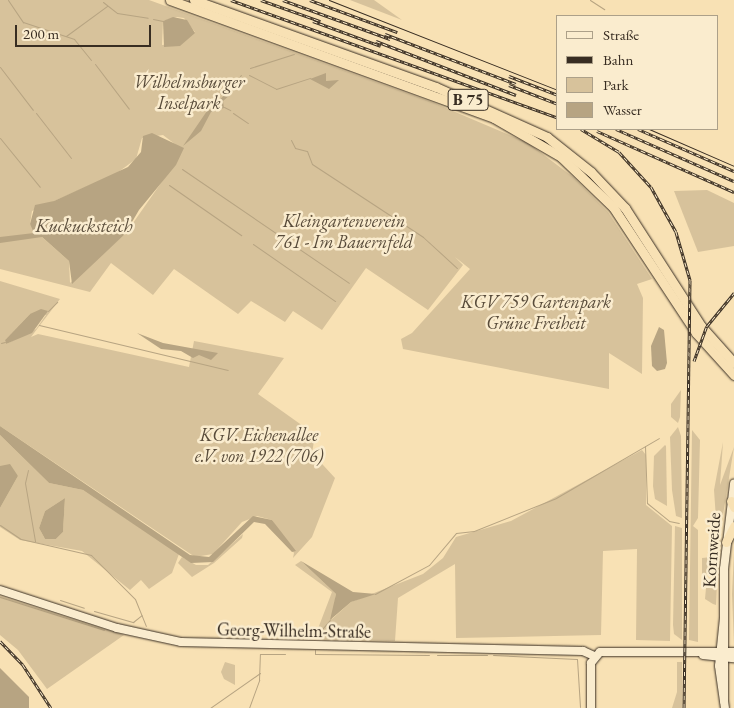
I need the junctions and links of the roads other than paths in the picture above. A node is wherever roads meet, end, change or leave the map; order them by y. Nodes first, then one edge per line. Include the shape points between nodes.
1 (170, 0) edge
2 (194, 0) edge
3 (734, 363) edge
4 (734, 375) edge
5 (734, 484) edge
6 (733, 503) edge
7 (730, 528) edge
8 (726, 542) joint
9 (0, 590) edge
10 (726, 654) edge
11 (593, 657) junction
12 (724, 704) edge
13 (591, 708) edge

1 - 4 highway, B 75 via 494,118 555,153 613,207 696,334
2 - 3 highway, B 75 via 492,109 562,147 625,208 700,326
5 - 6 main road, Kornweide
6 - 7 main road, Kornweide
7 - 8 highway
8 - 10 main road, Kornweide
9 - 11 main road, Georg-Wilhelm-Straße via 117,628 179,641 582,651
10 - 11 main road, Georg-Wilhelm-Straße via 605,650
10 - 12 main road, Kornweide
11 - 13 main road

